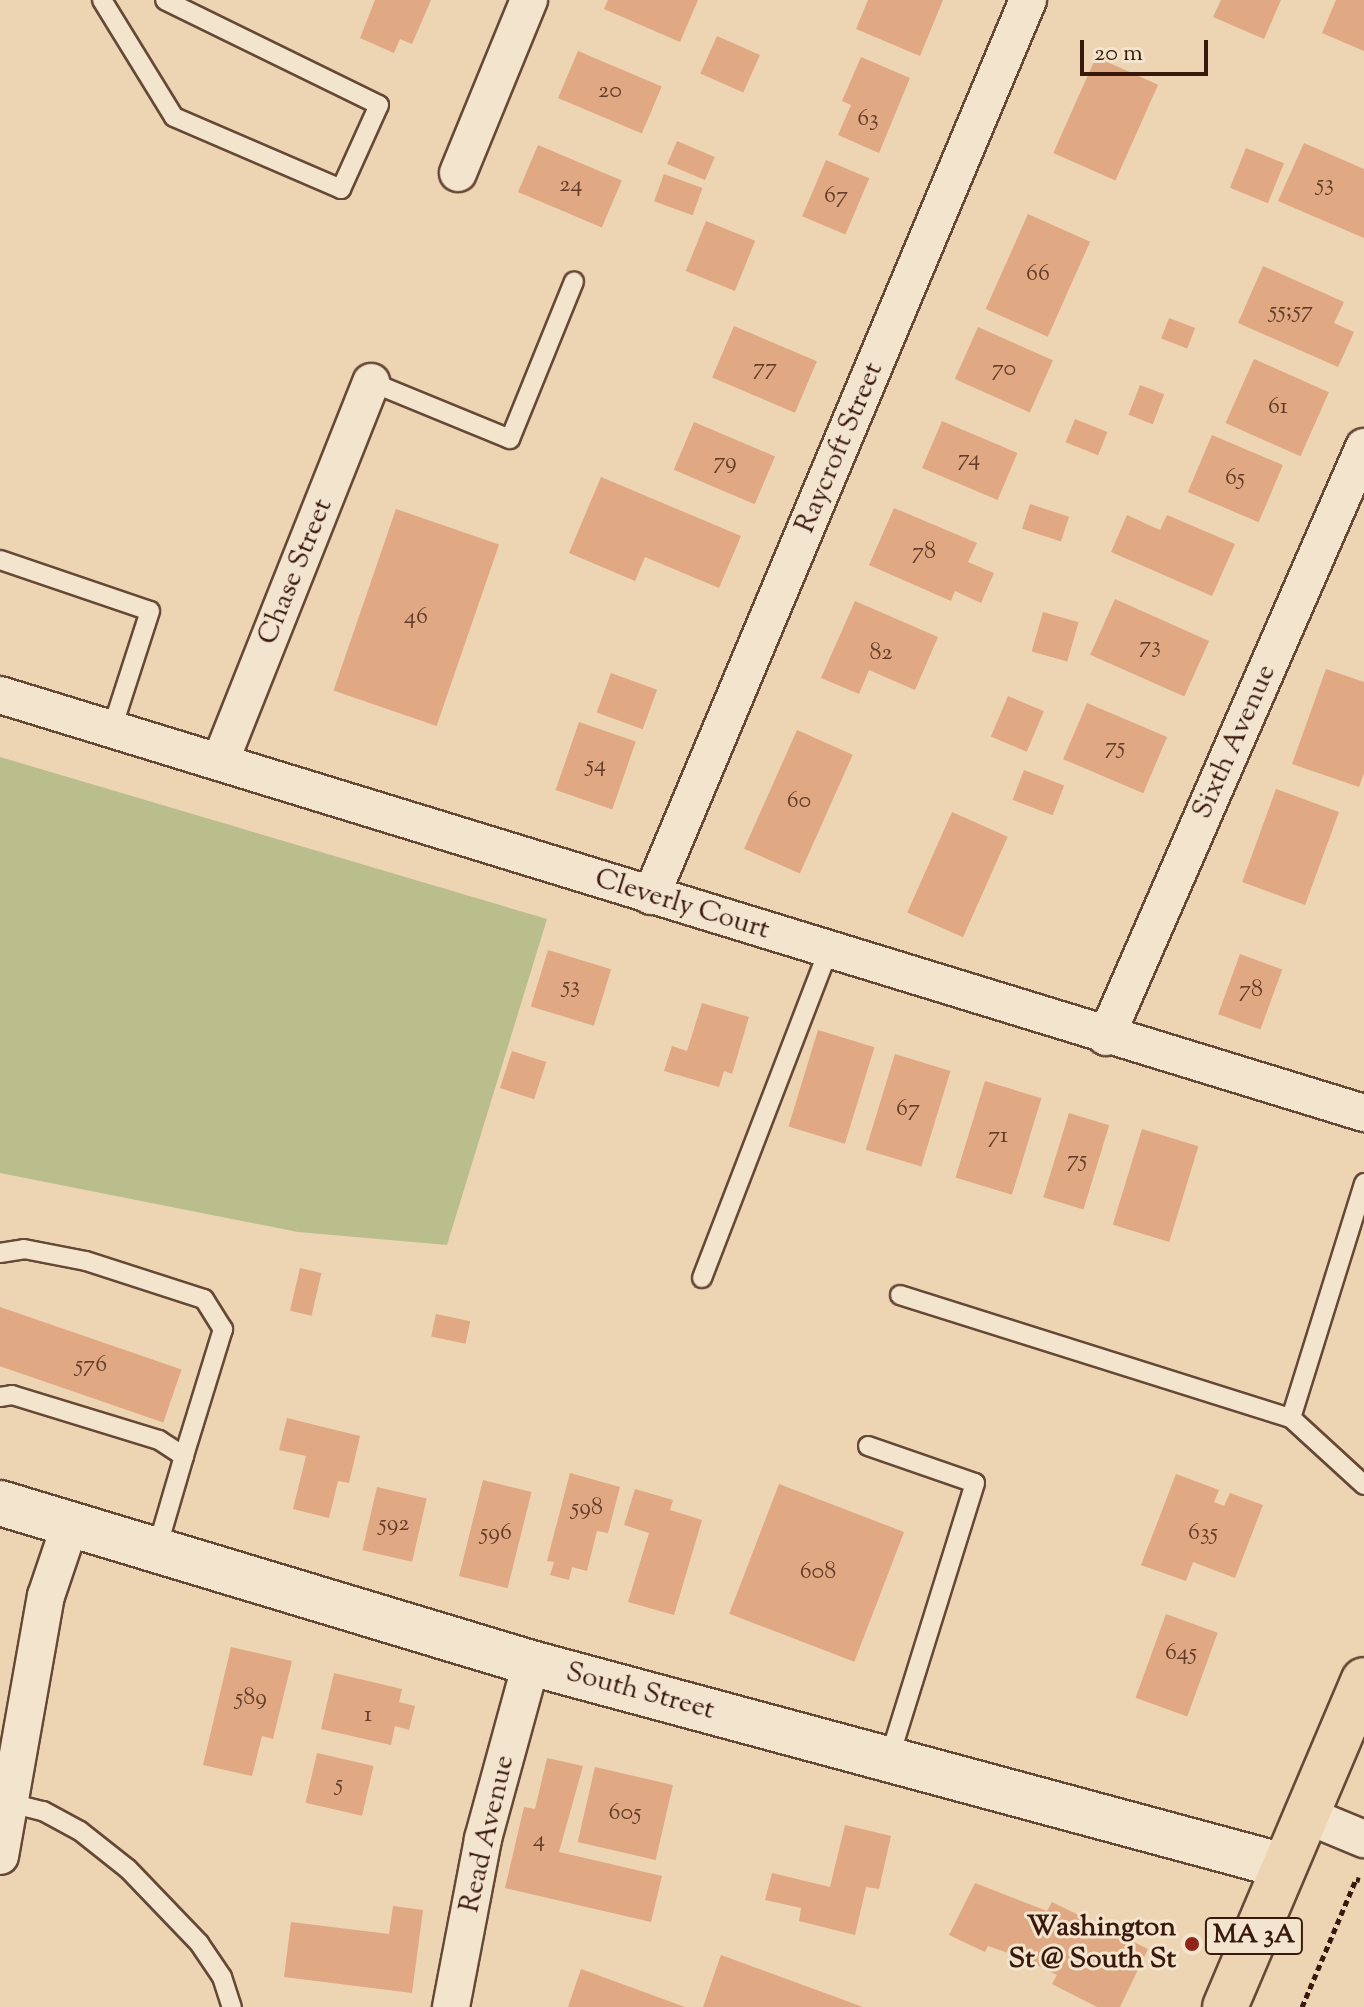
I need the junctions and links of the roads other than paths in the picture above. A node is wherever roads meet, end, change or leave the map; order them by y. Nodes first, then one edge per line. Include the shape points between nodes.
1 (102, 0) edge
2 (165, 0) edge
3 (529, 0) edge
4 (1028, 0) edge
5 (458, 173) dead end
6 (574, 281) dead end
7 (371, 382) joint
8 (1364, 447) edge
9 (0, 560) edge
10 (0, 695) edge
11 (112, 729) junction
12 (220, 762) junction
13 (651, 896) junction
14 (828, 951) junction
15 (1106, 1037) junction
16 (1364, 1113) edge
17 (1364, 1183) edge
18 (0, 1253) edge
19 (702, 1278) dead end
20 (900, 1295) dead end
21 (0, 1397) edge
22 (1291, 1418) junction
23 (868, 1446) dead end
24 (184, 1456) junction
25 (1364, 1485) edge
26 (0, 1503) edge
27 (70, 1525) junction
28 (156, 1552) junction
29 (531, 1663) junction
30 (1364, 1680) edge
31 (889, 1759) junction
32 (10, 1803) junction
33 (1306, 1815) junction
34 (1364, 1839) edge
35 (0, 1856) edge
36 (1284, 1866) junction
37 (1235, 2004) edge
38 (232, 2007) edge
39 (451, 2007) edge

1 - 2 lane via 174,117 341,189 379,105
3 - 5 street
4 - 13 street, Raycroft Street
6 - 7 lane via 510,439
7 - 12 street, Chase Street
8 - 15 street, Sixth Avenue
9 - 11 lane via 150,611
10 - 11 street, Cleverly Court
11 - 12 street, Cleverly Court
12 - 13 street, Cleverly Court
13 - 14 street, Cleverly Court
14 - 15 street, Cleverly Court
14 - 19 lane
15 - 16 street, Cleverly Court
17 - 22 lane
18 - 24 lane via 24,1249 86,1261 204,1299 223,1329
20 - 22 lane
21 - 24 lane via 12,1395 159,1440
22 - 25 lane
23 - 31 lane via 975,1483
24 - 28 lane
26 - 27 main road, South Street
27 - 28 main road, South Street
27 - 32 street via 46,1596
28 - 29 main road, South Street
29 - 31 main road, South Street
29 - 39 street, Read Avenue via 483,1839
30 - 33 main road, MA 3A
31 - 36 main road, South Street
32 - 35 street
32 - 38 lane via 43,1811 80,1831 128,1869 199,1943 222,1977
33 - 34 street
33 - 36 main road, MA 3A
36 - 37 main road, MA 3A

